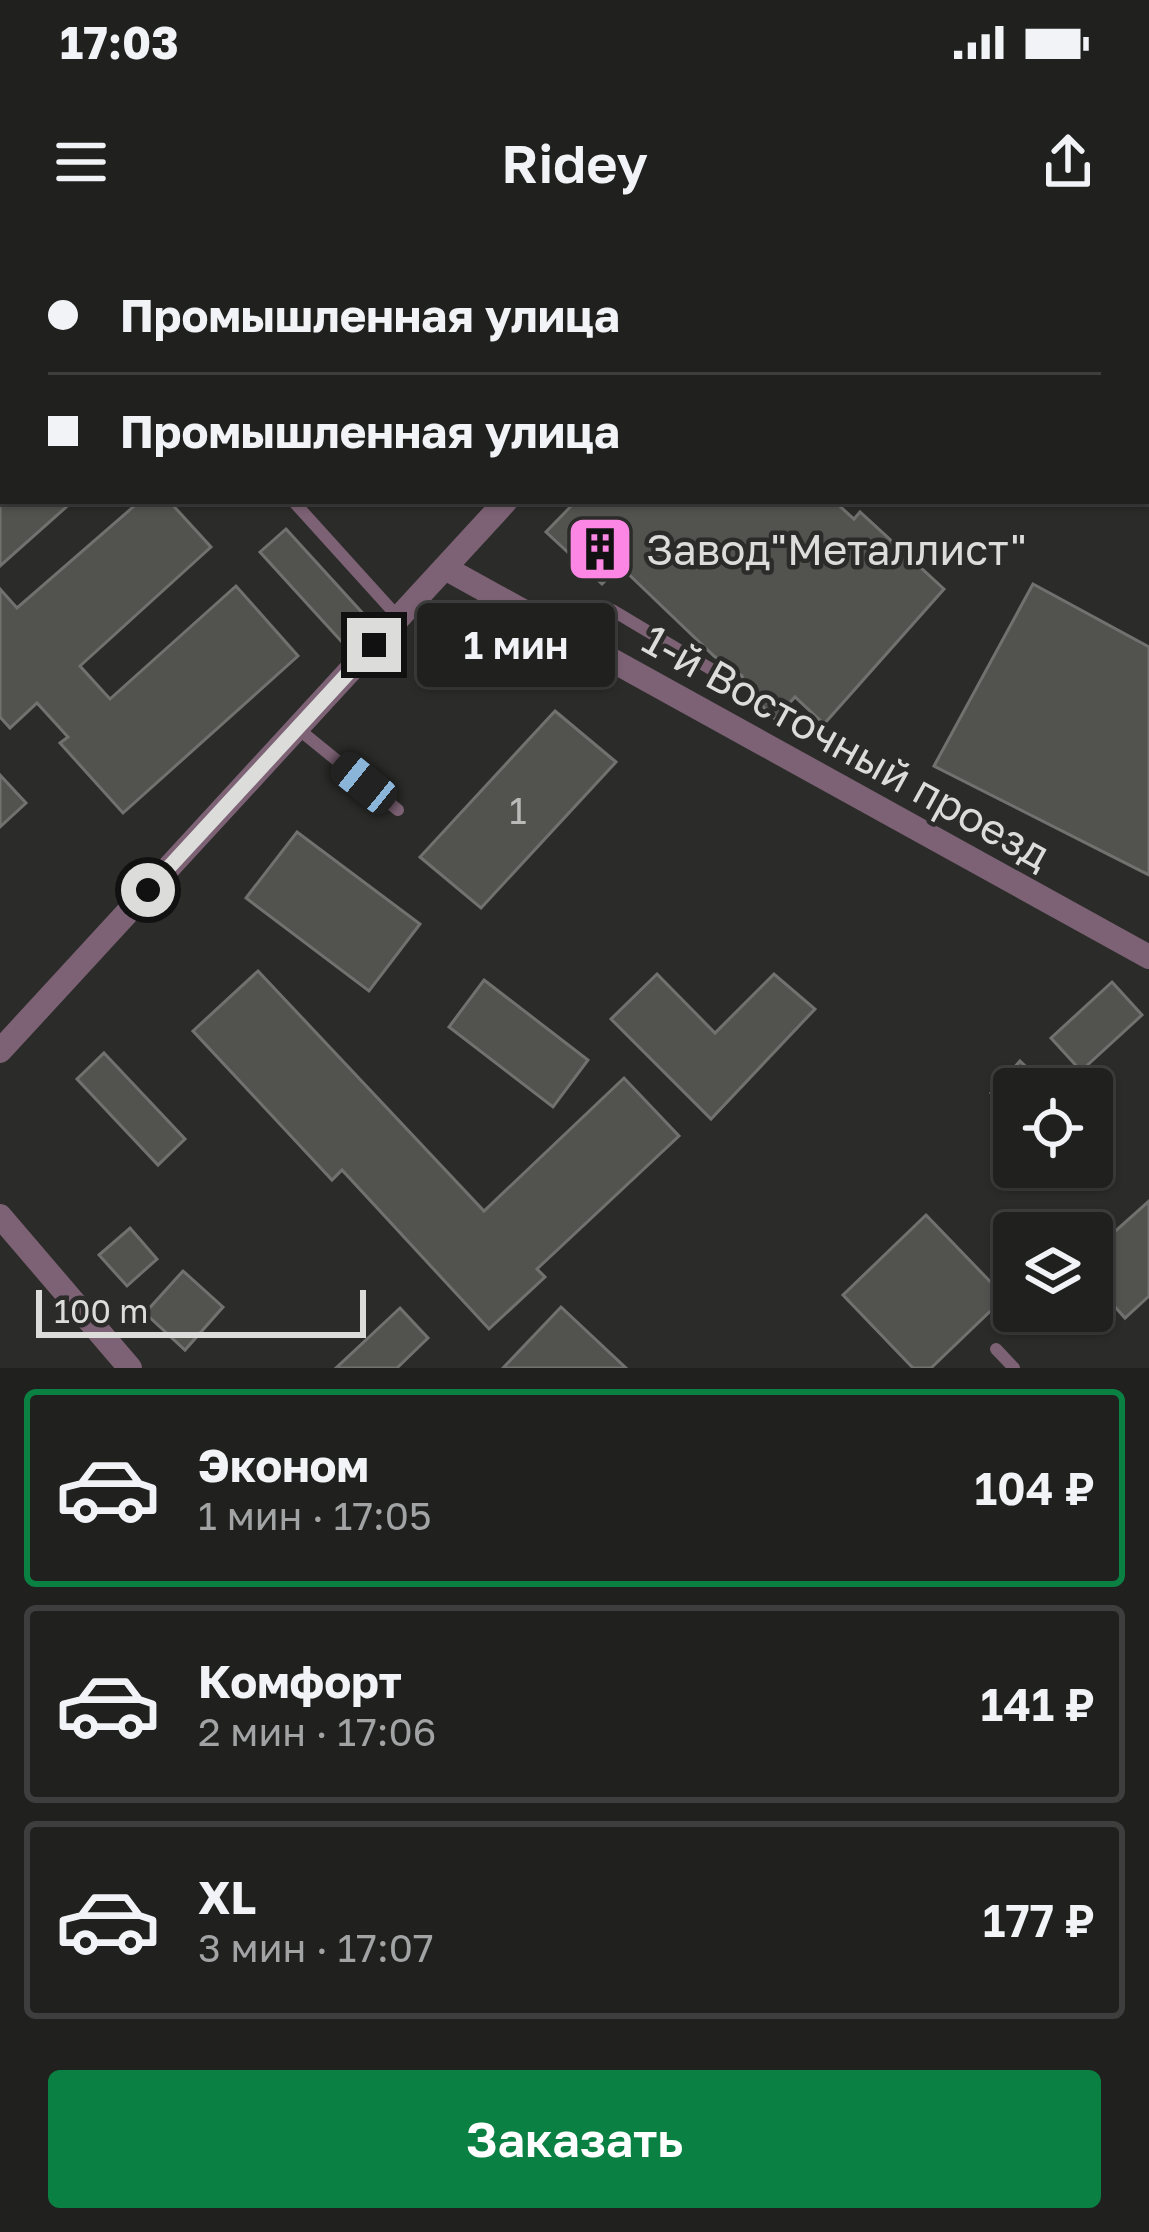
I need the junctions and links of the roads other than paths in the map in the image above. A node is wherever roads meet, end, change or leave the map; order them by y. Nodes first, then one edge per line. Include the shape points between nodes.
1 (296, 504) edge
2 (503, 504) edge
3 (445, 568) junction
4 (399, 618) junction
5 (591, 648) junction
6 (736, 684) dead end
7 (297, 728) junction
8 (398, 810) dead end
9 (1149, 957) edge
10 (0, 1052) edge
11 (0, 1216) edge
12 (996, 1349) dead end
13 (130, 1368) edge
14 (1014, 1368) edge

1 - 4 lane
2 - 3 street
3 - 4 street
3 - 5 street, 1-й Восточный проезд
4 - 7 street
5 - 6 lane via 612,610
5 - 9 street, 1-й Восточный проезд
7 - 8 lane
7 - 10 street
11 - 13 street
12 - 14 lane

